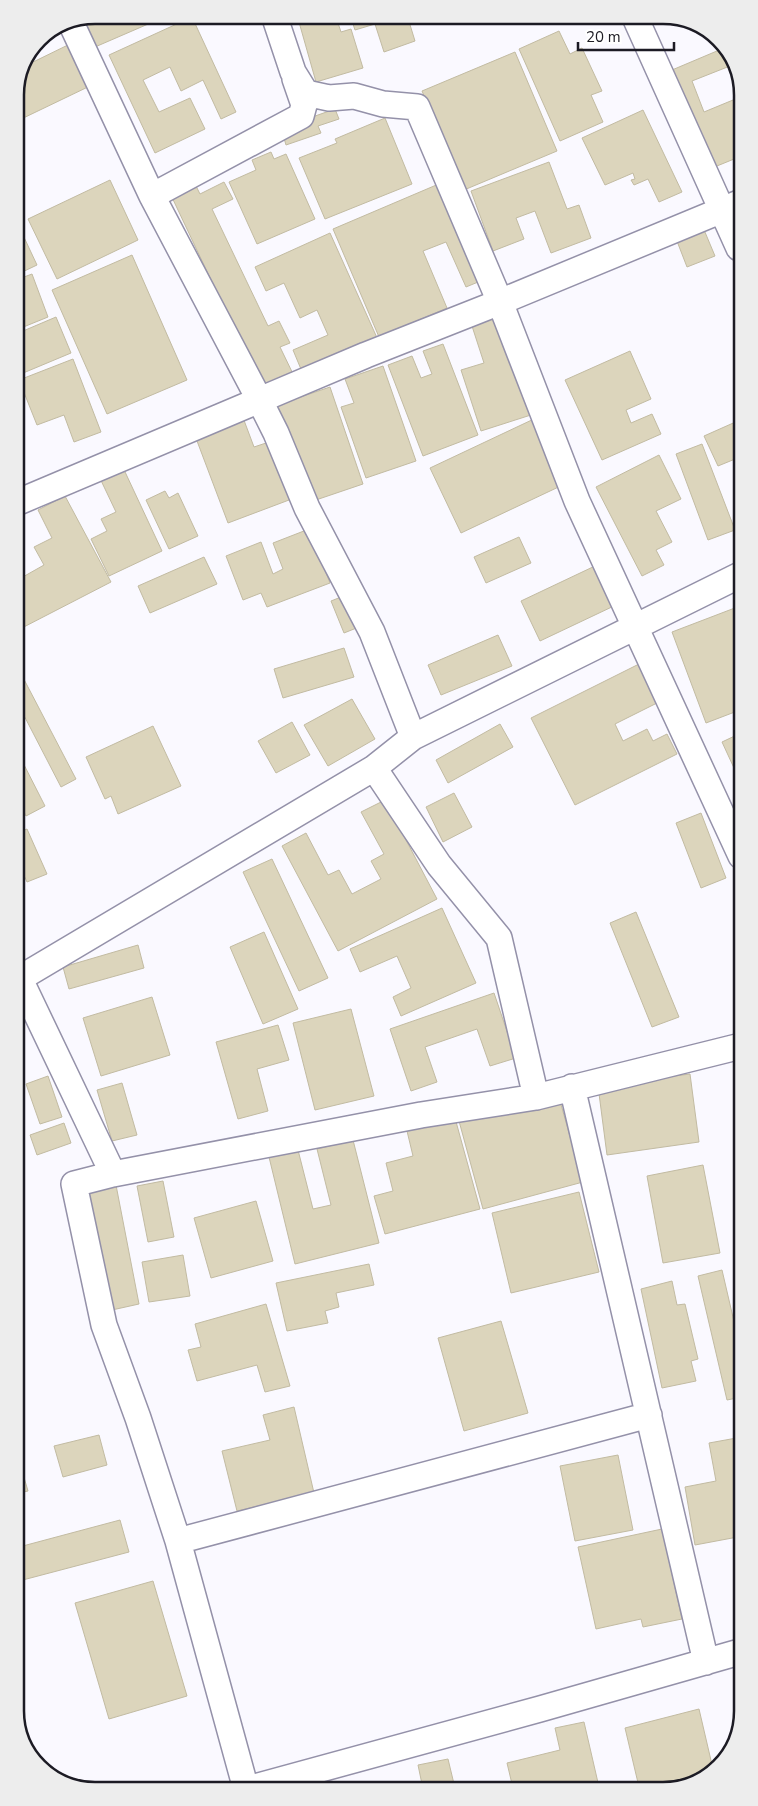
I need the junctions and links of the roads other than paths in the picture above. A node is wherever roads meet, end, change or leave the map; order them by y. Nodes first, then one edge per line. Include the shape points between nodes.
1 (277, 24) edge
2 (639, 24) edge
3 (74, 27) edge
4 (293, 72) junction
5 (152, 196) junction
6 (731, 207) edge
7 (734, 222) edge
8 (500, 302) junction
9 (260, 401) junction
10 (24, 500) edge
11 (734, 578) edge
12 (635, 628) junction
13 (413, 737) junction
14 (374, 768) junction
15 (734, 840) edge
16 (24, 973) edge
17 (24, 989) edge
18 (734, 1048) edge
19 (572, 1087) junction
20 (536, 1097) junction
21 (113, 1174) junction
22 (649, 1415) junction
23 (178, 1541) junction
24 (734, 1654) edge
25 (706, 1662) junction
26 (243, 1782) edge
27 (270, 1782) edge

1 - 4 street
2 - 6 street
3 - 5 street
4 - 5 street via 304,105 301,116
4 - 8 street via 306,93 329,98 354,96 417,108
5 - 9 street
6 - 7 street
6 - 8 street
8 - 9 street
8 - 12 street via 577,501
9 - 10 street
9 - 13 street via 307,508 372,632
11 - 12 street
12 - 13 street
12 - 15 street
13 - 14 street
14 - 16 street
14 - 20 street via 439,865 499,938
17 - 21 street
18 - 19 street
19 - 20 street
19 - 22 street
20 - 21 street via 421,1115
21 - 23 street via 74,1184 104,1324
22 - 23 street
22 - 25 street
23 - 26 street
24 - 25 street
25 - 27 street

